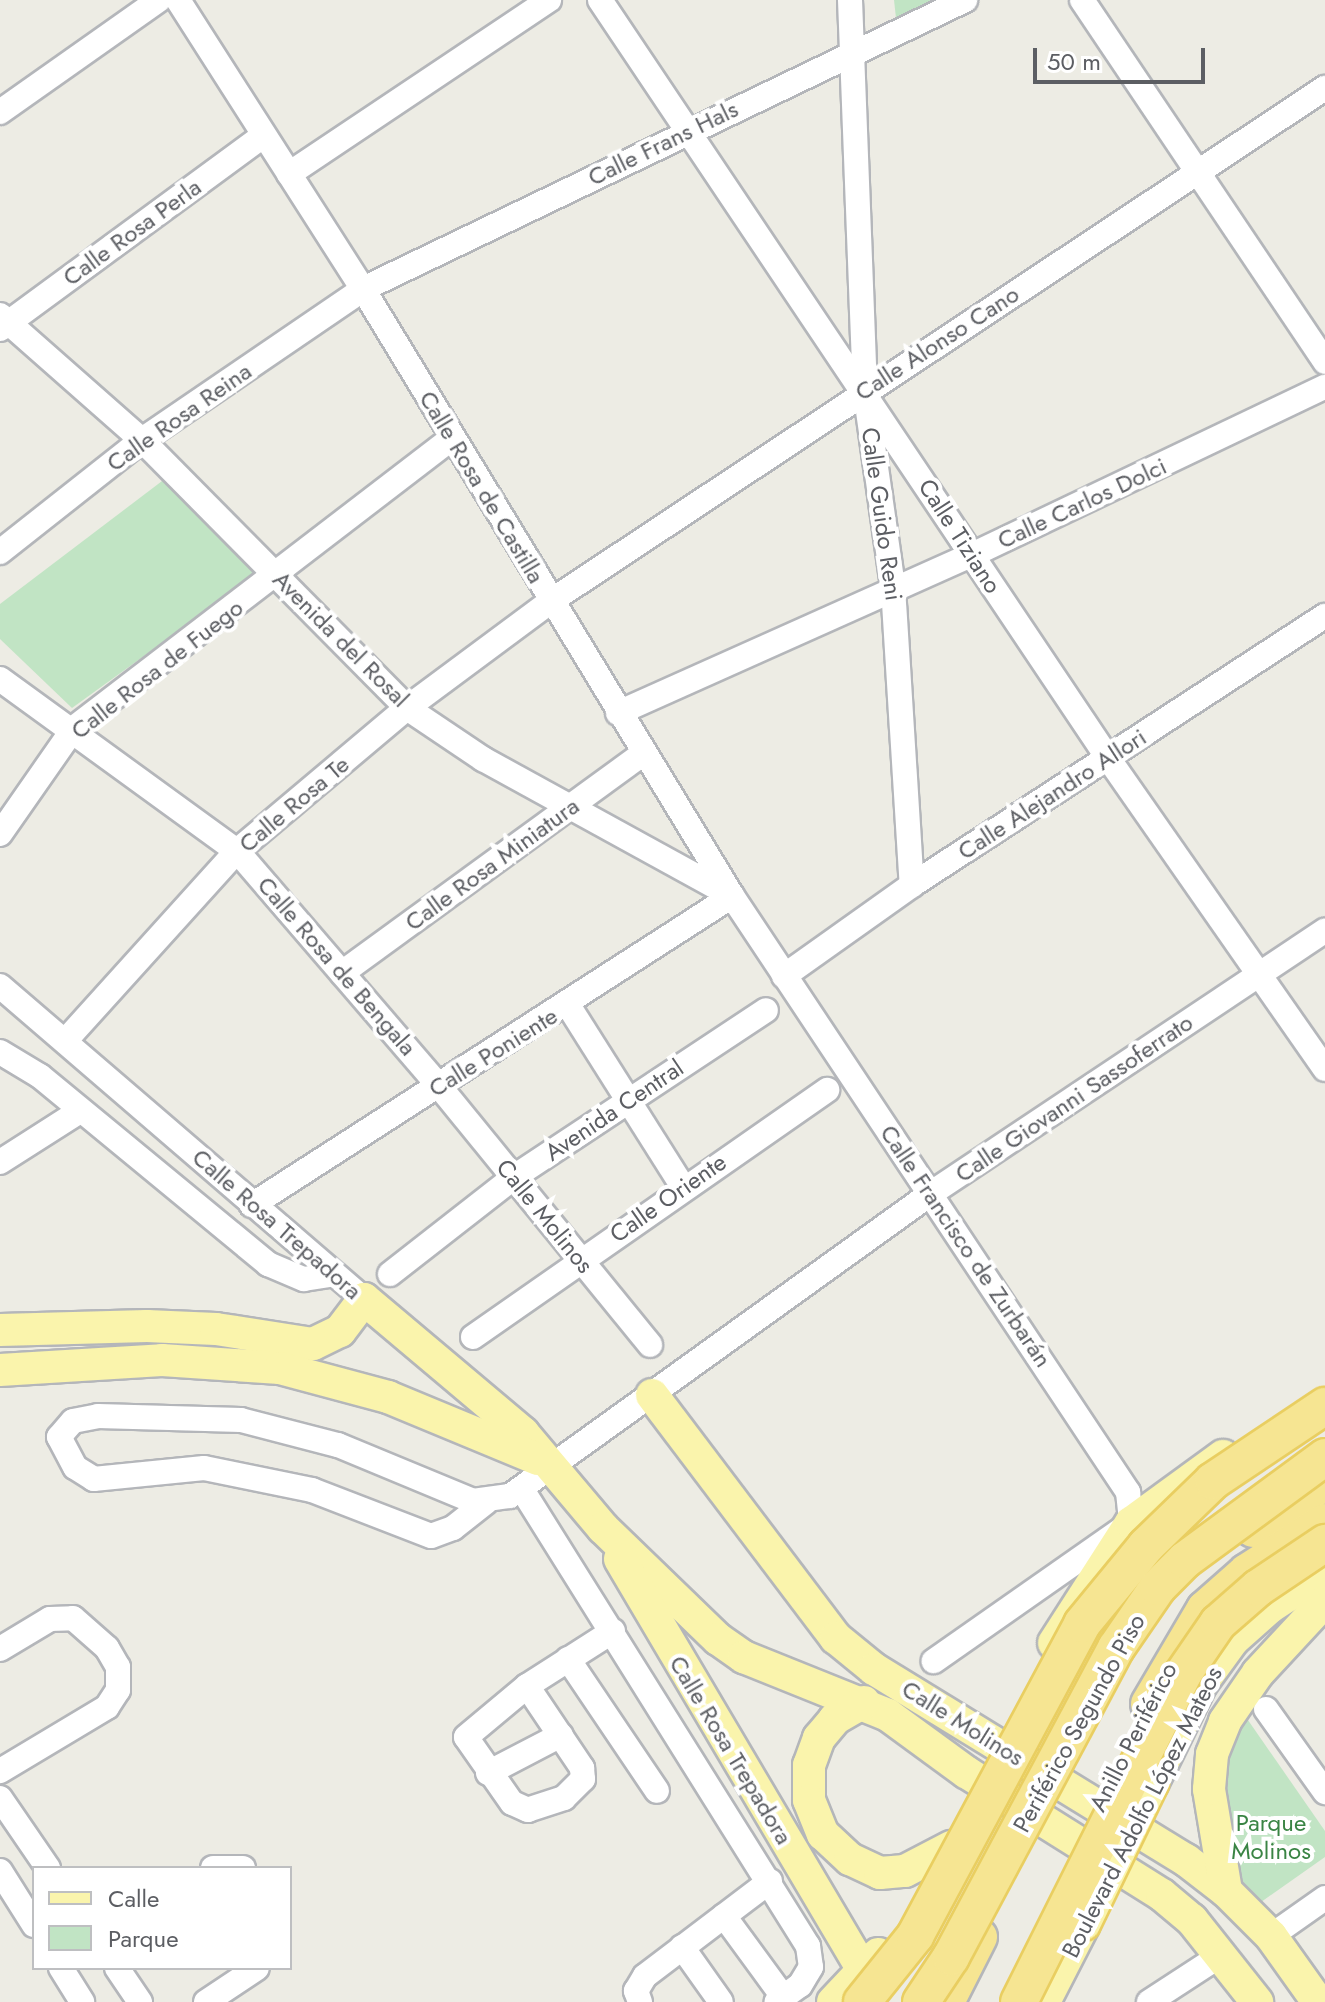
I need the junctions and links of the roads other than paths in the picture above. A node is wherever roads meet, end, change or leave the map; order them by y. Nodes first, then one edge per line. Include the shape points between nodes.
1 (159, 0) edge
2 (178, 0) edge
3 (549, 0) edge
4 (600, 0) edge
5 (850, 0) edge
6 (965, 0) edge
7 (1082, 0) edge
8 (852, 54) junction
9 (1325, 88) edge
10 (0, 112) edge
11 (686, 131) junction
12 (263, 136) junction
13 (289, 174) junction
14 (1198, 174) junction
15 (363, 289) junction
16 (3, 322) edge
17 (1325, 362) edge
18 (1325, 387) edge
19 (865, 390) junction
20 (452, 438) junction
21 (142, 440) junction
22 (0, 552) edge
23 (972, 555) junction
24 (278, 575) junction
25 (893, 587) junction
26 (551, 601) junction
27 (1325, 616) edge
28 (0, 679) edge
29 (407, 708) junction
30 (618, 713) junction
31 (74, 728) junction
32 (642, 754) junction
33 (1108, 758) junction
34 (572, 805) junction
35 (0, 834) edge
36 (237, 851) junction
37 (912, 885) junction
38 (732, 896) junction
39 (1325, 931) edge
40 (342, 973) junction
41 (1260, 974) junction
42 (784, 976) junction
43 (0, 986) edge
44 (568, 1005) junction
45 (766, 1010) dead end
46 (66, 1040) junction
47 (0, 1052) edge
48 (1325, 1069) edge
49 (439, 1086) junction
50 (827, 1090) dead end
51 (628, 1099) junction
52 (80, 1111) junction
53 (0, 1162) edge
54 (514, 1177) junction
55 (683, 1187) junction
56 (930, 1194) junction
57 (252, 1205) junction
58 (580, 1260) junction
59 (335, 1274) junction
60 (390, 1274) dead end
61 (364, 1299) junction
62 (0, 1330) edge
63 (473, 1337) dead end
64 (650, 1345) dead end
65 (69, 1367) junction
66 (0, 1370) edge
67 (1325, 1386) edge
68 (0, 1389) edge
69 (652, 1395) junction
70 (1325, 1406) edge
71 (1325, 1457) edge
72 (552, 1465) junction
73 (1325, 1482) edge
74 (523, 1491) junction
75 (486, 1502) junction
76 (1325, 1522) edge
77 (1131, 1523) junction
78 (603, 1528) junction
79 (1325, 1543) edge
80 (1325, 1571) edge
81 (1325, 1601) edge
82 (613, 1631) junction
83 (0, 1649) edge
84 (568, 1659) junction
85 (934, 1661) dead end
86 (527, 1686) junction
87 (864, 1702) junction
88 (1266, 1709) dead end
89 (561, 1735) junction
90 (0, 1771) edge
91 (488, 1773) junction
92 (657, 1791) dead end
93 (1325, 1792) edge
94 (0, 1798) edge
95 (956, 1840) junction
96 (47, 1866) edge
97 (0, 1871) edge
98 (770, 1881) junction
99 (1226, 1891) junction
100 (1325, 1898) edge
101 (724, 1916) junction
102 (32, 1922) edge
103 (1271, 1936) junction
104 (682, 1947) junction
105 (1221, 1955) junction
106 (62, 1970) edge
107 (118, 1970) edge
108 (254, 1970) edge
109 (863, 1986) edge
110 (780, 2000) edge
111 (82, 2002) edge
112 (140, 2002) edge
113 (206, 2002) edge
114 (640, 2002) edge
115 (721, 2002) edge
116 (833, 2002) edge
117 (921, 2002) edge
118 (946, 2002) edge
119 (1000, 2002) edge
120 (1019, 2002) edge
121 (1044, 2002) edge
122 (1149, 2002) edge
123 (1257, 2002) edge
124 (1318, 2002) edge

1 - 10 street
2 - 12 street, Calle Rosa de Castilla
3 - 13 street
4 - 11 street, Calle Tiziano
5 - 8 street, Calle Guido Reni
6 - 8 street, Calle Frans Hals
7 - 14 street
8 - 11 street, Calle Frans Hals
8 - 19 street, Calle Guido Reni
9 - 14 street, Calle Alonso Cano
11 - 15 street, Calle Frans Hals
11 - 19 street, Calle Tiziano
12 - 13 street, Calle Rosa de Castilla
12 - 16 street, Calle Rosa Perla
13 - 15 street, Calle Rosa de Castilla
14 - 17 street
14 - 19 street, Calle Alonso Cano
15 - 20 street, Calle Rosa de Castilla
15 - 21 street, Calle Rosa Reina
16 - 21 street, Avenida del Rosal
18 - 23 street, Calle Carlos Dolci
19 - 23 street, Calle Tiziano
19 - 25 street, Calle Guido Reni
19 - 26 street, Calle Alonso Cano
20 - 24 street, Calle Rosa de Fuego
20 - 26 street, Calle Rosa de Castilla
21 - 22 street, Calle Rosa Reina
21 - 24 street, Avenida del Rosal
23 - 25 street, Calle Carlos Dolci
23 - 33 street, Calle Tiziano
24 - 29 street, Avenida del Rosal
24 - 31 street, Calle Rosa de Fuego
25 - 30 street, Calle Carlos Dolci
25 - 37 street, Calle Guido Reni
26 - 29 street, Calle Rosa Te
26 - 30 street, Calle Rosa de Castilla
27 - 33 street, Calle Alejandro Allori
28 - 31 street, Calle Rosa de Bengala
29 - 34 street, Avenida del Rosal via 483,759
29 - 36 street, Calle Rosa Te
30 - 32 street, Calle Rosa de Castilla
31 - 35 street, Calle Rosa de Fuego
31 - 36 street, Calle Rosa de Bengala
32 - 34 street, Calle Rosa Miniatura
32 - 38 street, Calle Rosa de Castilla
33 - 37 street, Calle Alejandro Allori
33 - 41 street, Calle Tiziano
34 - 38 street, Avenida del Rosal
34 - 40 street, Calle Rosa Miniatura
36 - 40 street, Calle Rosa de Bengala
36 - 46 street, Calle Rosa Te
37 - 42 street, Calle Alejandro Allori
38 - 42 street, Calle Rosa de Castilla
38 - 44 street, Calle Poniente
39 - 41 street, Calle Giovanni Sassoferrato
40 - 49 street, Calle Rosa de Bengala
41 - 48 street, Calle Tiziano
41 - 56 street, Calle Giovanni Sassoferrato
42 - 56 street, Calle Francisco de Zurbarán
43 - 46 street, Calle Rosa Trepadora
44 - 49 street, Calle Poniente
44 - 51 street
45 - 51 street, Avenida Central
46 - 57 street, Calle Rosa Trepadora
47 - 52 street via 40,1076
49 - 54 street, Calle Molinos
49 - 57 street, Calle Poniente
50 - 55 street, Calle Oriente
51 - 54 street, Avenida Central
51 - 55 street
52 - 53 street
52 - 59 street via 268,1264 304,1279
54 - 58 street, Calle Molinos
54 - 60 street, Avenida Central
55 - 58 street, Calle Oriente
56 - 69 street, Calle Giovanni Sassoferrato
56 - 77 street, Calle Francisco de Zurbarán via 1120,1475 1132,1509
57 - 59 street, Calle Rosa Trepadora
58 - 63 street, Calle Oriente
58 - 64 street, Calle Molinos
59 - 61 street, Calle Rosa Trepadora
61 - 62 main road via 340,1331 313,1344 189,1328
61 - 72 main road, Calle Rosa Trepadora via 499,1411
65 - 66 main road
65 - 68 main road
65 - 72 main road via 162,1360 280,1368 388,1397
67 - 77 main road
69 - 72 street, Calle Giovanni Sassoferrato
69 - 99 main road, Calle Molinos via 836,1638 874,1669 1186,1860
70 - 109 highway, bridge via 1213,1481 1146,1546 1082,1624 915,1936
71 - 117 highway, Periférico Segundo Piso, bridge via 1185,1560 1158,1587 1116,1648 951,1957
72 - 74 street, Calle Giovanni Sassoferrato
72 - 78 main road, Calle Molinos
73 - 118 highway, Anillo Periférico via 1230,1544 1169,1596 1126,1654
74 - 75 street
74 - 82 street
75 - 75 street via 338,1445 241,1420 98,1416 73,1421 59,1437 75,1467 94,1479 204,1468 312,1490 431,1536 453,1528
76 - 119 highway, Anillo Periférico via 1247,1572 1205,1609 1174,1654
77 - 85 street
77 - 95 main road via 1070,1610
78 - 87 main road, Calle Molinos via 744,1657
78 - 109 main road, Calle Rosa Trepadora
79 - 120 highway, bridge via 1258,1588 1218,1623 1183,1674
80 - 121 main road, Boulevard Adolfo López Mateos, bridge via 1270,1607 1233,1640 1201,1684
81 - 99 main road via 1258,1673 1225,1721 1212,1754 1209,1789
82 - 84 street
82 - 98 street
83 - 90 street via 50,1619 73,1618 93,1631 118,1667 118,1690 107,1707
84 - 86 street
84 - 92 street
86 - 89 street
86 - 91 street via 466,1737
87 - 95 main road via 835,1719 819,1738 809,1765 809,1800 823,1834 850,1859 880,1873 905,1871
87 - 105 main road, Calle Molinos via 1162,1895
88 - 93 street
89 - 91 street
89 - 91 street via 583,1779 564,1798 528,1810 512,1803
94 - 96 street
95 - 109 main road
97 - 102 street
98 - 101 street
98 - 110 street via 808,1946 811,1967
99 - 103 main road, Calle Molinos
100 - 103 street
101 - 104 street
101 - 110 street
103 - 124 main road, Calle Molinos
104 - 114 street via 645,1976 636,1991
104 - 115 street
105 - 122 street
105 - 123 main road, Calle Molinos
106 - 111 street
107 - 112 street
108 - 113 street
109 - 116 main road

